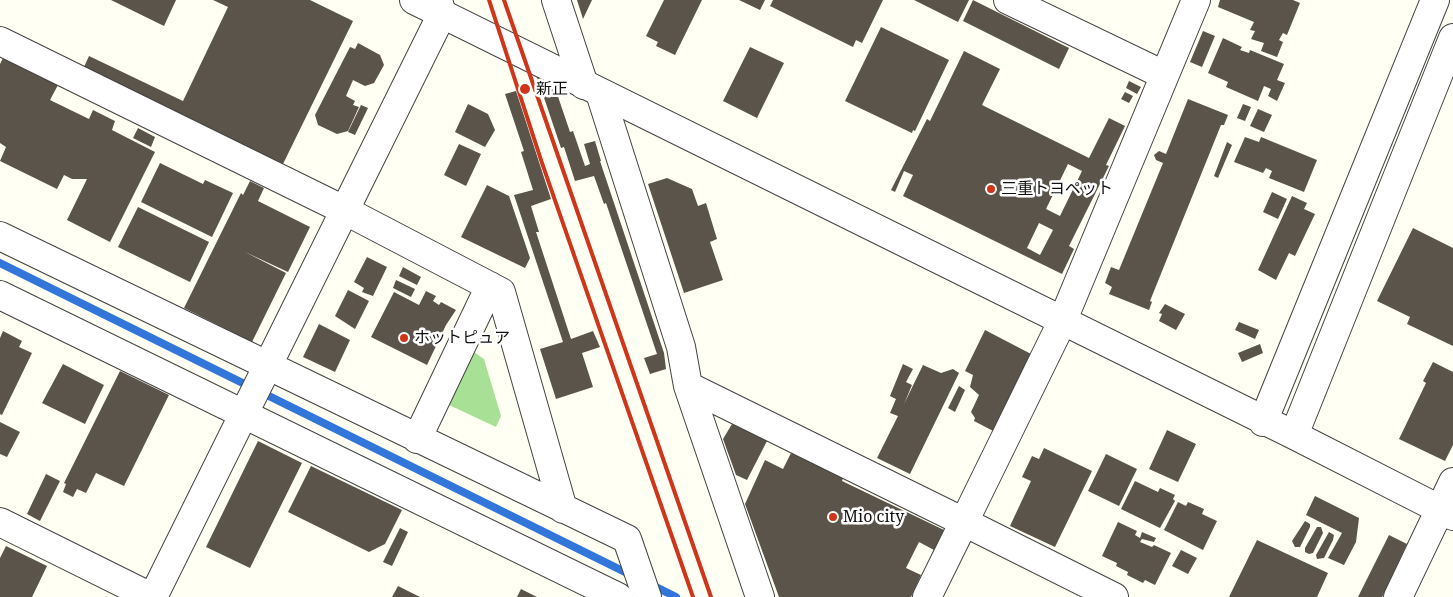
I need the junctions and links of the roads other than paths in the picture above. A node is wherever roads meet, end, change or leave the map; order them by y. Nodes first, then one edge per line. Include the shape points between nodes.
1 (414, 0) edge
2 (556, 0) edge
3 (1008, 0) edge
4 (1196, 0) edge
5 (1435, 0) edge
6 (440, 7) edge
7 (1453, 38) edge
8 (0, 41) edge
9 (1164, 75) junction
10 (592, 89) junction
11 (344, 210) junction
12 (0, 236) edge
13 (490, 286) junction
14 (0, 295) edge
15 (1062, 322) junction
16 (265, 371) junction
17 (688, 386) junction
18 (246, 409) junction
19 (1263, 422) junction
20 (1294, 435) junction
21 (417, 438) junction
22 (1453, 482) edge
23 (564, 508) junction
24 (1450, 515) edge
25 (0, 522) edge
26 (964, 522) junction
27 (152, 597) edge
28 (618, 597) edge
29 (647, 597) edge
30 (760, 597) edge
31 (927, 597) edge
32 (1114, 597) edge
33 (1398, 597) edge

1 - 6 street
2 - 10 street
3 - 9 street
4 - 9 street
5 - 19 street
6 - 10 street
6 - 11 street
7 - 20 street
8 - 11 street
9 - 15 street
10 - 15 street
10 - 17 street via 681,347
11 - 13 street
11 - 16 street
12 - 16 street
13 - 21 street
13 - 23 street via 501,292
14 - 18 street
15 - 19 street
15 - 26 street
16 - 18 street
16 - 21 street
17 - 26 street
17 - 30 street
18 - 27 street
18 - 28 street
19 - 20 street
20 - 24 street
21 - 23 street
22 - 24 street
23 - 29 street via 627,539
24 - 33 street
25 - 27 street
26 - 31 street
26 - 32 street

